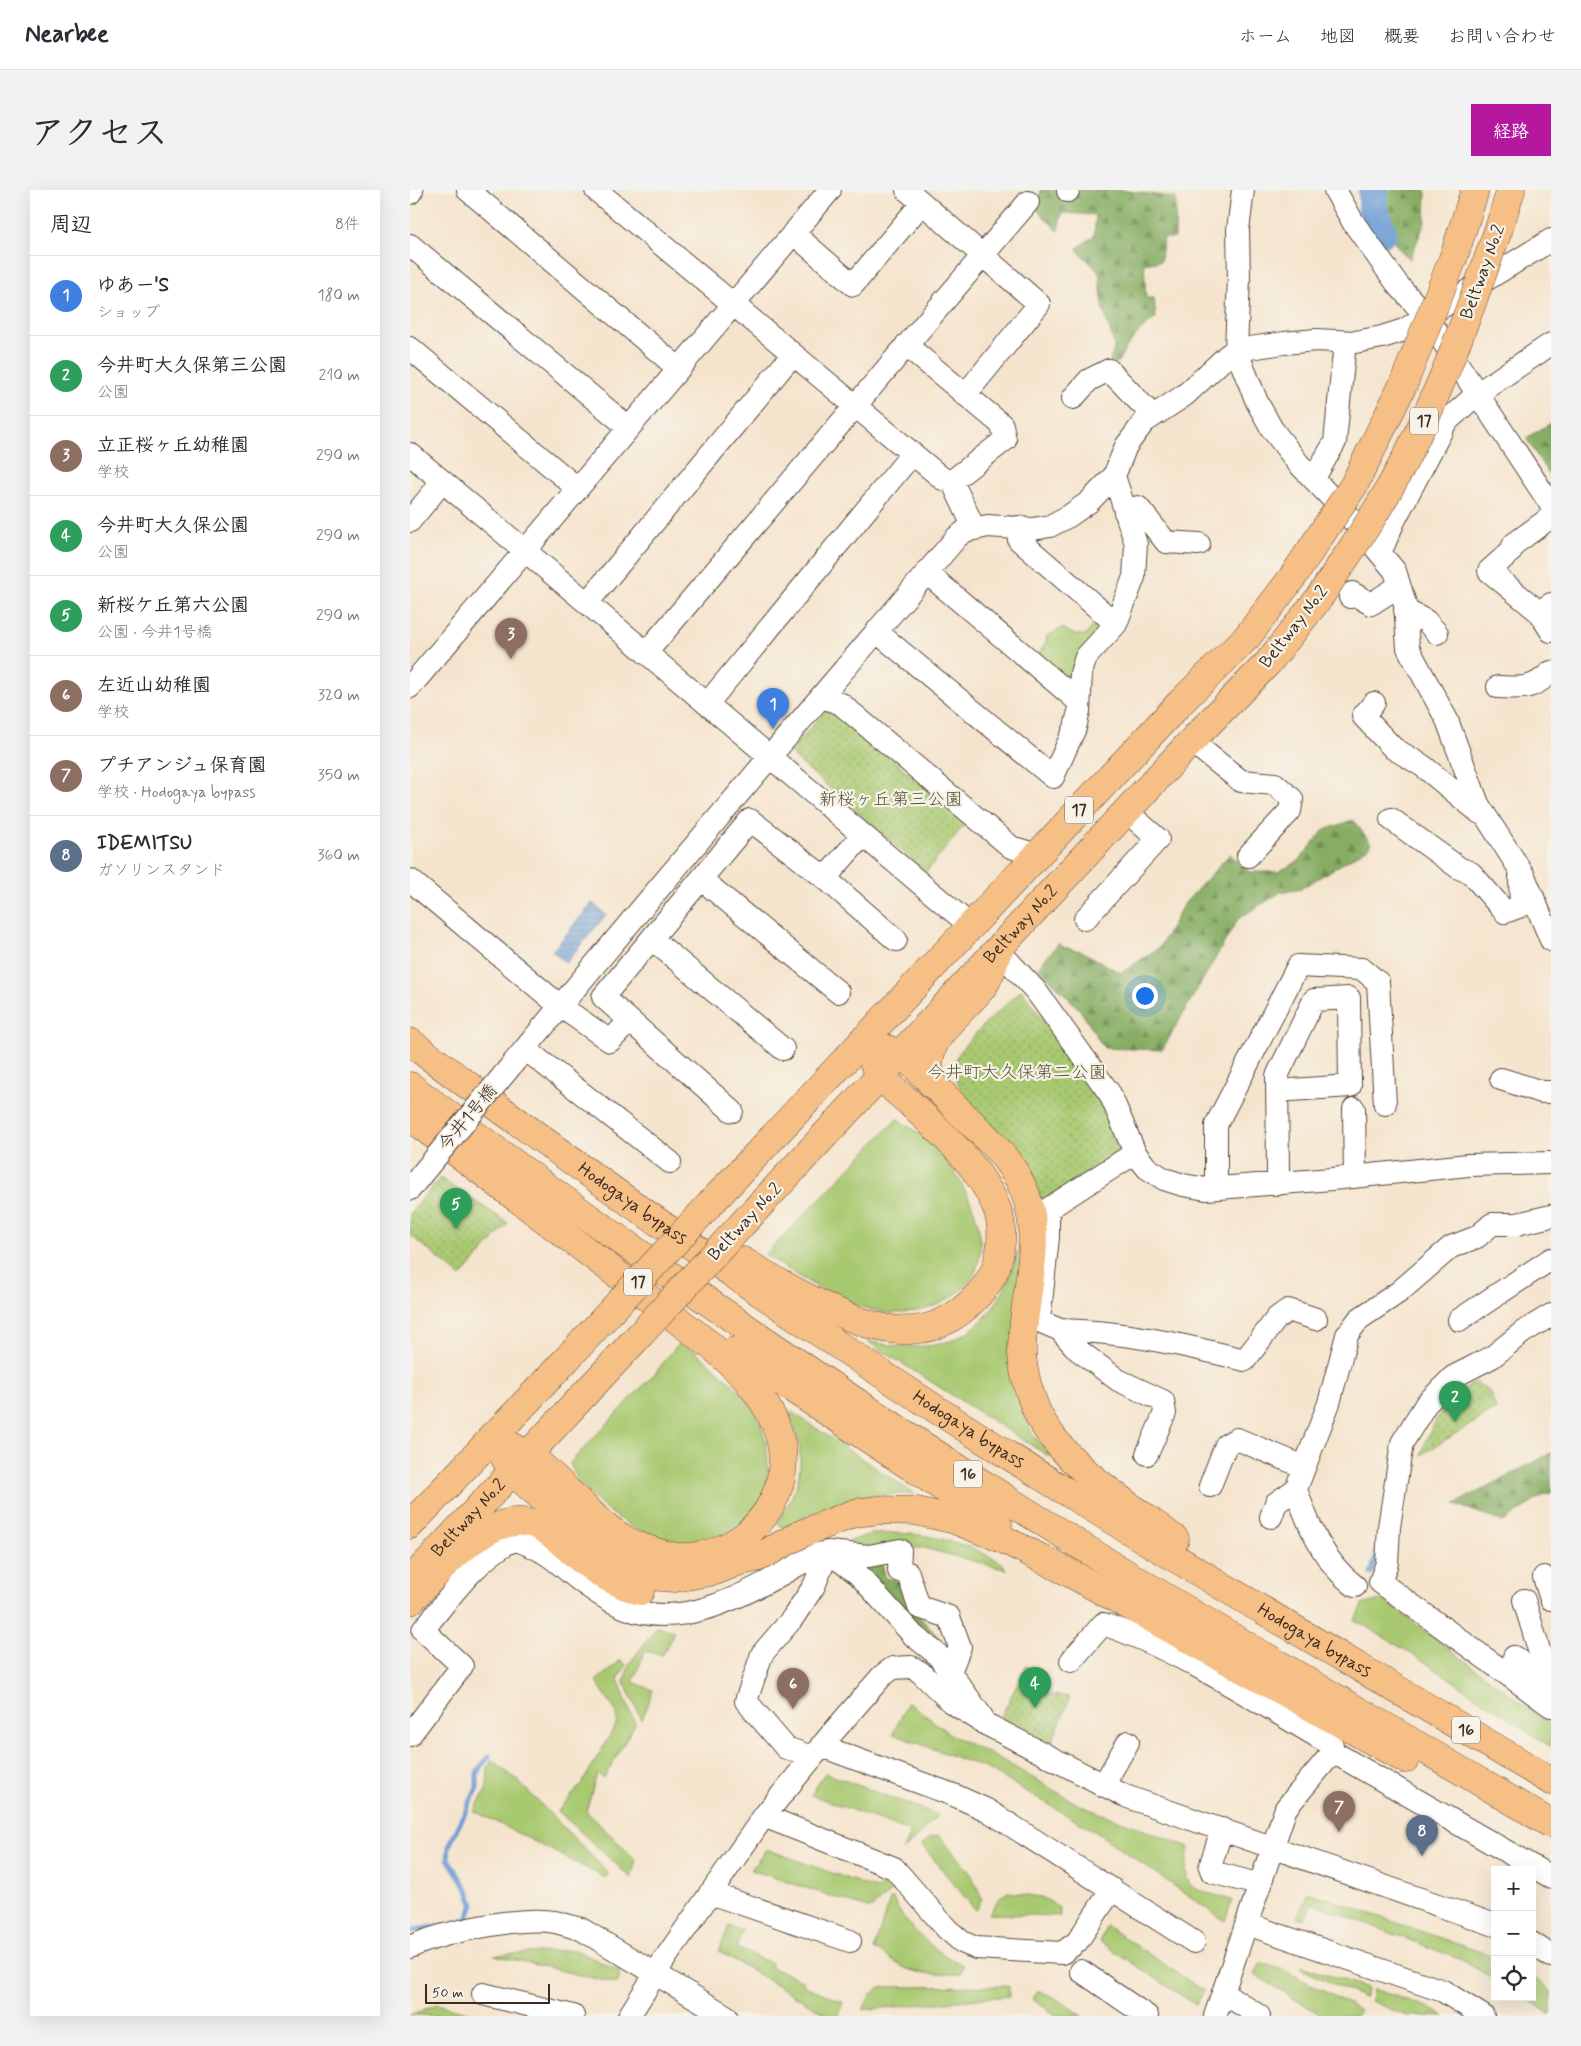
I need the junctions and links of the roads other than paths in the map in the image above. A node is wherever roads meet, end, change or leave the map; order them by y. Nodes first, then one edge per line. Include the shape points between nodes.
1 (468, 190) edge
2 (830, 190) edge
3 (1243, 190) edge
4 (1335, 190) edge
5 (1475, 190) edge
6 (1511, 190) edge
7 (611, 195) edge
8 (914, 197) edge
9 (1028, 202) dead end
10 (793, 233) junction
11 (1551, 240) edge
12 (410, 245) edge
13 (983, 255) junction
14 (733, 303) junction
15 (1426, 316) junction
16 (1345, 342) junction
17 (1551, 344) edge
18 (906, 345) junction
19 (410, 348) edge
20 (1236, 350) junction
21 (793, 354) junction
22 (678, 368) junction
23 (1478, 393) junction
24 (965, 395) junction
25 (1074, 398) dead end
26 (855, 405) junction
27 (1153, 416) junction
28 (628, 427) junction
29 (410, 454) edge
30 (912, 454) junction
31 (1114, 476) junction
32 (1314, 478) junction
33 (952, 481) junction
34 (442, 482) junction
35 (577, 488) junction
36 (1551, 506) edge
37 (1125, 512) junction
38 (1551, 516) edge
39 (410, 520) edge
40 (1019, 527) junction
41 (974, 528) junction
42 (1199, 544) dead end
43 (525, 551) junction
44 (1381, 551) junction
45 (926, 572) junction
46 (1399, 586) junction
47 (1350, 598) dead end
48 (586, 603) junction
49 (1545, 608) edge
50 (1405, 610) junction
51 (1116, 624) junction
52 (1551, 631) edge
53 (877, 632) junction
54 (1437, 633) dead end
55 (646, 653) junction
56 (1551, 672) edge
57 (410, 687) edge
58 (1498, 687) dead end
59 (822, 697) junction
60 (1079, 702) junction
61 (1374, 703) dead end
62 (707, 704) junction
63 (1192, 742) junction
64 (769, 756) junction
65 (1127, 812) junction
66 (1391, 819) dead end
67 (1487, 819) junction
68 (863, 836) junction
69 (1037, 855) junction
70 (1248, 856) dead end
71 (1520, 871) junction
72 (826, 878) junction
73 (701, 879) junction
74 (410, 880) edge
75 (1086, 919) dead end
76 (971, 926) junction
77 (652, 939) junction
78 (896, 940) dead end
79 (1551, 940) edge
80 (998, 950) junction
81 (838, 992) dead end
82 (560, 1006) junction
83 (630, 1021) junction
84 (864, 1040) junction
85 (410, 1042) edge
86 (783, 1049) dead end
87 (520, 1055) junction
88 (900, 1055) junction
89 (1524, 1074) dead end
90 (880, 1075) junction
91 (1501, 1079) dead end
92 (932, 1084) junction
93 (410, 1086) edge
94 (1277, 1091) junction
95 (1551, 1091) edge
96 (1384, 1104) dead end
97 (1354, 1109) dead end
98 (732, 1111) dead end
99 (410, 1117) edge
100 (530, 1132) junction
101 (1134, 1153) junction
102 (670, 1162) dead end
103 (1551, 1163) edge
104 (1355, 1177) junction
105 (495, 1180) junction
106 (416, 1182) edge
107 (1278, 1184) junction
108 (1225, 1193) junction
109 (1551, 1216) edge
110 (1551, 1260) edge
111 (1551, 1315) edge
112 (1316, 1319) dead end
113 (1459, 1320) dead end
114 (1060, 1330) junction
115 (492, 1436) junction
116 (1147, 1454) dead end
117 (521, 1464) junction
118 (1304, 1467) junction
119 (1210, 1486) dead end
120 (1296, 1489) junction
121 (1271, 1517) dead end
122 (410, 1525) edge
123 (828, 1552) junction
124 (759, 1557) junction
125 (1544, 1577) dead end
126 (410, 1581) edge
127 (1366, 1588) junction
128 (1524, 1600) dead end
129 (1551, 1600) edge
130 (410, 1601) edge
131 (1128, 1605) junction
132 (1514, 1658) dead end
133 (1071, 1661) dead end
134 (950, 1672) junction
135 (1381, 1679) junction
136 (1550, 1684) edge
137 (1551, 1706) edge
138 (986, 1724) junction
139 (410, 1735) edge
140 (1128, 1742) dead end
141 (816, 1751) junction
142 (1333, 1752) junction
143 (1551, 1781) edge
144 (1103, 1786) junction
145 (764, 1816) junction
146 (1551, 1824) edge
147 (1222, 1829) junction
148 (1551, 1832) edge
149 (1272, 1848) junction
150 (1551, 1877) edge
151 (1261, 1885) junction
152 (1112, 1889) junction
153 (710, 1893) junction
154 (1247, 1924) junction
155 (1491, 1924) edge
156 (850, 1941) dead end
157 (1194, 1942) dead end
158 (1536, 1946) edge
159 (410, 1947) edge
160 (1551, 1956) edge
161 (1081, 1971) dead end
162 (656, 1973) junction
163 (1224, 1993) junction
164 (484, 1994) dead end
165 (573, 2016) edge
166 (630, 2016) edge
167 (726, 2016) edge
168 (1147, 2016) edge
169 (1215, 2016) edge
170 (1259, 2016) edge
171 (1483, 2016) edge

1 - 22 street
2 - 10 street
3 - 20 street via 1238,230
4 - 15 street via 1353,222 1398,285
5 - 69 main road, Beltway No.2 / 17, bridge via 1454,256 1403,385 1354,485 1292,578 1247,637
6 - 63 main road, Beltway No.2 / 17, bridge via 1451,361 1385,497 1319,598 1267,664
7 - 14 street
8 - 10 street via 853,286
8 - 13 street
9 - 13 street
10 - 14 street
11 - 15 street
12 - 28 street
13 - 18 street
13 - 24 street via 1039,304
14 - 21 street
14 - 22 street
15 - 16 street via 1404,330
15 - 23 street
16 - 20 street via 1316,340
16 - 32 street via 1335,442
17 - 23 street
18 - 24 street
18 - 26 street
19 - 35 street
20 - 27 street via 1186,395
20 - 32 street via 1272,429
21 - 26 street
21 - 48 street
22 - 28 street
23 - 36 street
23 - 44 street via 1446,422
24 - 33 street via 1002,425 1005,440
25 - 27 street via 1089,380 1109,370
26 - 30 street
26 - 55 street
27 - 31 street via 1134,433
28 - 35 street
29 - 34 street
30 - 33 street via 943,480
30 - 62 street
31 - 37 street
31 - 40 street via 1089,502 1069,516 1050,526
32 - 44 street
33 - 41 street
34 - 39 street
34 - 43 street
35 - 43 street
37 - 42 street via 1138,507 1166,542
37 - 51 street via 1136,544 1134,577
38 - 49 street via 1514,544 1489,572
40 - 41 street
40 - 51 street via 1019,540
41 - 45 street, 今井1号橋 via 957,537
43 - 48 street
43 - 57 street
44 - 46 street via 1395,571
45 - 53 street, 今井1号橋
45 - 60 street
46 - 47 street via 1371,604 1352,594
46 - 50 street
48 - 55 street
49 - 52 street
50 - 54 street via 1426,621
50 - 67 street via 1408,648 1447,720 1478,804
51 - 60 street via 1086,657 1080,673
53 - 59 street, 今井1号橋
53 - 60 street via 1054,777 1074,728
55 - 62 street
56 - 58 street via 1539,683 1526,688
59 - 64 street, 今井1号橋
59 - 69 street via 841,704 1011,847
61 - 67 street via 1363,716 1394,748 1424,766
62 - 64 street
63 - 65 main road, Beltway No.2 / 17
63 - 70 street via 1241,781 1275,784 1292,799 1290,811
64 - 68 street
64 - 82 street, 今井1号橋
65 - 75 street via 1158,839
65 - 80 main road, Beltway No.2 / 17
66 - 71 street via 1459,868 1471,873 1505,912 1521,906
67 - 71 street
68 - 72 street
68 - 76 street
69 - 76 main road, Beltway No.2 / 17
71 - 79 street
72 - 73 street via 750,820
72 - 78 street
73 - 77 street
73 - 81 street
74 - 82 street
76 - 84 main road, Beltway No.2 / 17
77 - 83 street via 603,997
77 - 86 street
80 - 88 main road, Beltway No.2 / 17
80 - 92 main road via 986,984 932,1045 928,1059
80 - 101 street via 1036,990 1105,1087
82 - 83 street via 610,1041
82 - 87 street, 今井1号橋
83 - 98 street
84 - 88 main road
84 - 90 main road
84 - 115 main road, Beltway No.2 / 17, bridge
85 - 100 main road, Hodogaya bypass / 16
87 - 102 street
87 - 106 street, 今井1号橋, bridge
88 - 90 main road, Beltway No.2 / 17
88 - 92 main road
89 - 95 street via 1549,1086
90 - 100 main road via 954,1145 980,1177 996,1206 1001,1230 999,1256 990,1280 977,1298 959,1315 911,1331 885,1330 855,1321 798,1293
90 - 117 main road, Beltway No.2 / 17, bridge
91 - 95 street via 1542,1092
92 - 135 main road via 1011,1167 1030,1208 1032,1230 1022,1355 1038,1413 1053,1436 1074,1461 1173,1537
93 - 146 main road, Hodogaya bypass / 16 via 728,1317 873,1413 1076,1543
94 - 94 street via 1350,1086 1349,998 1314,1000 1277,1076
94 - 107 street
96 - 108 street via 1378,982 1362,969 1298,966 1216,1125
97 - 104 street
99 - 105 main road
100 - 135 main road, Hodogaya bypass / 16 via 745,1284 900,1384 1098,1511
101 - 108 street via 1146,1168 1164,1179
101 - 114 street via 1048,1209 1039,1321
103 - 104 street via 1468,1164
104 - 107 street
105 - 117 main road via 735,1366 758,1392 771,1418 781,1442 783,1467 778,1490 766,1515 751,1532 716,1552 683,1558 645,1549 623,1538
105 - 131 main road via 735,1351
107 - 108 street
109 - 118 street via 1517,1224 1492,1224 1478,1236 1451,1247 1345,1333 1329,1403
110 - 113 street
111 - 127 street via 1492,1357 1453,1377 1426,1404 1402,1443 1387,1563
112 - 114 street via 1288,1310 1277,1318 1245,1360 1101,1330
114 - 116 street via 1078,1350 1118,1380 1163,1401 1165,1413
115 - 117 main road
115 - 122 main road, Beltway No.2 / 17
117 - 124 main road via 605,1554 649,1576 675,1578 715,1571
117 - 126 main road, Beltway No.2 / 17
118 - 119 street via 1237,1439 1226,1445
118 - 120 street
120 - 121 street via 1276,1503
120 - 127 street via 1317,1542 1342,1576
123 - 134 street via 846,1562 914,1636 937,1654
123 - 134 street via 869,1556 900,1550 899,1571 908,1573 919,1607 950,1618 960,1647
123 - 139 street via 818,1554 707,1610 653,1613 626,1608 588,1587 543,1552 515,1539 498,1548 466,1579 423,1630 462,1666
123 - 141 street via 809,1594 762,1654 746,1701 786,1748
124 - 130 main road via 710,1586 662,1596 618,1584 599,1573 540,1526 517,1521 489,1529 464,1547
124 - 131 main road via 801,1534 855,1513 879,1510 916,1512 952,1519 1005,1540
125 - 129 street
127 - 137 street
128 - 136 street
131 - 148 main road via 1457,1788
132 - 136 street
133 - 142 street via 1103,1624 1134,1634 1332,1745
134 - 138 street
135 - 143 main road, Hodogaya bypass / 16
138 - 141 street via 951,1702 920,1672 911,1667 894,1668 882,1676
138 - 144 street
140 - 144 street
141 - 145 street
141 - 152 street via 956,1796 987,1810
142 - 149 street via 1286,1808
142 - 150 street
144 - 147 street
145 - 152 street via 894,1868 948,1930 962,1942 976,1948 1059,1954 1077,1942
145 - 153 street
147 - 149 street
147 - 151 street via 1210,1867 1212,1872
149 - 151 street
149 - 155 street
151 - 154 street
152 - 157 street
153 - 156 street
153 - 162 street
154 - 163 street
154 - 171 street via 1443,1991
158 - 160 street
159 - 162 street via 494,1926 554,1922 581,1929
161 - 168 street
162 - 166 street
162 - 167 street
163 - 169 street
163 - 170 street
164 - 165 street

